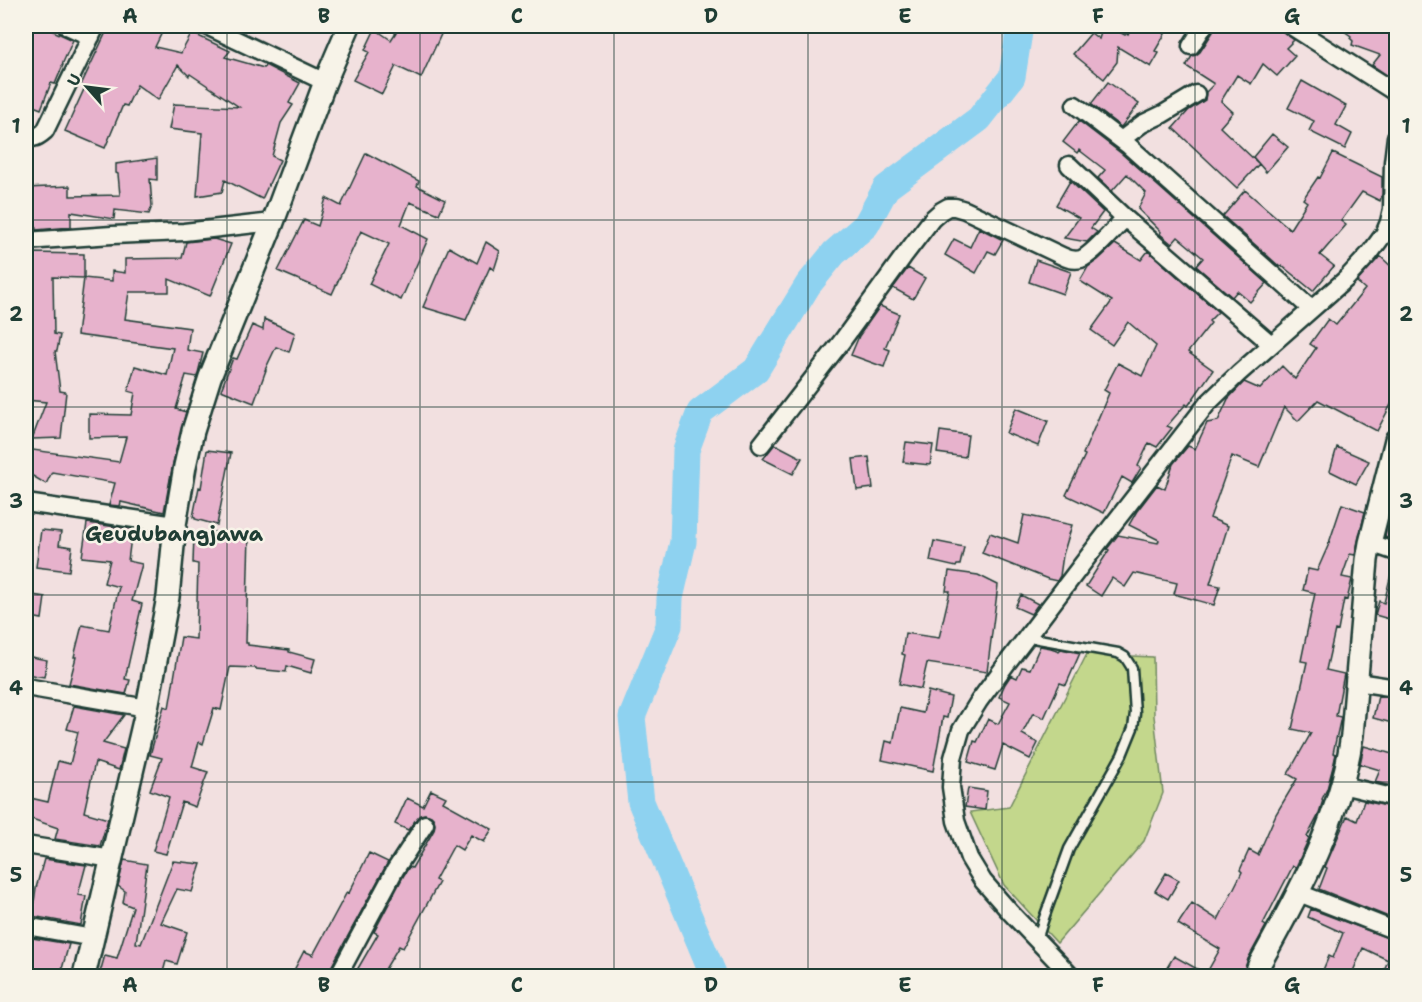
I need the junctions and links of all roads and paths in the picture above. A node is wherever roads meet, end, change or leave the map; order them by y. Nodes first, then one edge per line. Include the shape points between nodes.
1 (67, 26) edge
2 (207, 26) edge
3 (349, 26) edge
4 (1204, 26) edge
5 (1291, 26) edge
6 (94, 31) edge
7 (1191, 46) dead end
8 (326, 82) junction
9 (1396, 93) edge
10 (1196, 94) dead end
11 (1075, 105) dead end
12 (1396, 137) edge
13 (26, 138) edge
14 (1121, 140) junction
15 (1069, 165) dead end
16 (1125, 218) junction
17 (273, 222) junction
18 (26, 241) edge
19 (1311, 309) junction
20 (1271, 344) junction
21 (1396, 440) edge
22 (761, 445) dead end
23 (26, 503) edge
24 (175, 525) junction
25 (1370, 543) junction
26 (1396, 552) edge
27 (1027, 637) junction
28 (1357, 682) junction
29 (26, 687) edge
30 (1396, 688) edge
31 (147, 708) junction
32 (1342, 785) junction
33 (1396, 798) edge
34 (425, 824) dead end
35 (26, 844) edge
36 (112, 859) junction
37 (1299, 893) junction
38 (26, 926) edge
39 (1396, 931) edge
40 (93, 938) junction
41 (1037, 941) junction
42 (84, 976) edge
43 (338, 976) edge
44 (1071, 976) edge
45 (1255, 976) edge

1 - 6 street
2 - 8 street
3 - 8 street
4 - 7 street
5 - 9 street
6 - 13 street via 45,131 33,139
8 - 17 street
10 - 14 street
11 - 14 street
12 - 19 street via 1389,222 1370,253
14 - 19 street
15 - 16 street
16 - 20 street
16 - 22 street via 1087,256 1070,260 965,210 948,207 941,211
17 - 18 street via 184,232
17 - 24 street via 210,377 193,431
19 - 20 street
20 - 27 street via 1207,404
21 - 25 street
23 - 24 street
24 - 31 street via 168,597
25 - 26 street
25 - 28 street
27 - 41 street via 961,730 952,758 951,787 956,821 969,858 983,881
27 - 41 lane via 1125,657 1132,668 1135,713 1122,756 1069,849
28 - 30 street
28 - 32 street via 1349,760
29 - 31 street
31 - 36 street
32 - 33 street
32 - 37 street
34 - 43 street via 395,870
35 - 36 street
36 - 40 street
37 - 39 street
37 - 45 street
38 - 40 street
40 - 42 street
41 - 44 street

